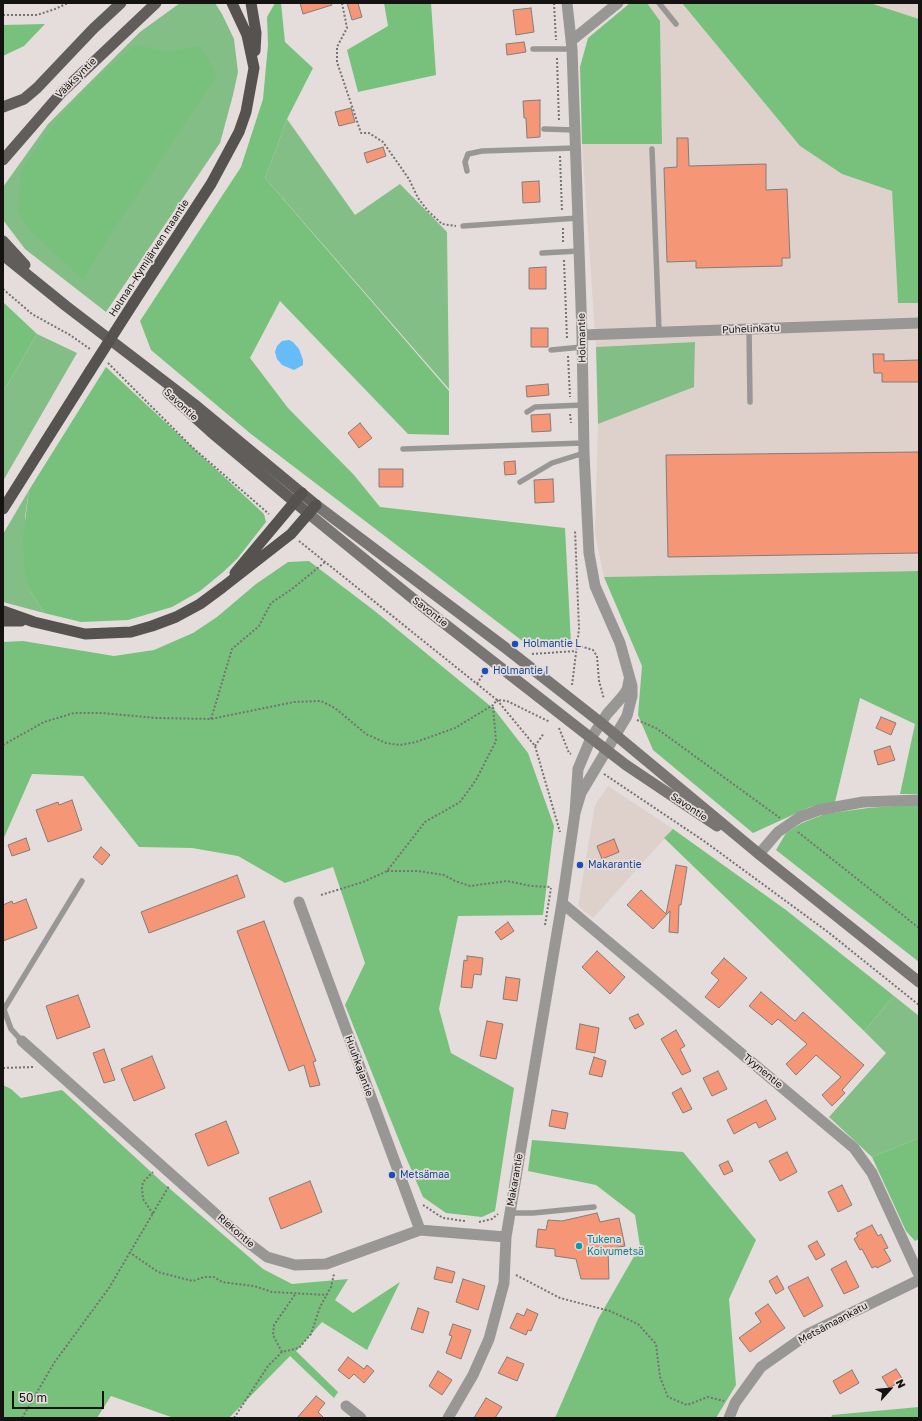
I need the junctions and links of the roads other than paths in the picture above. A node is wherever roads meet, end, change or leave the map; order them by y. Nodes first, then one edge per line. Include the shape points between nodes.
1 (121, 3) edge
2 (156, 3) edge
3 (232, 3) edge
4 (251, 3) edge
5 (567, 3) edge
6 (618, 3) edge
7 (659, 3) edge
8 (676, 24) dead end
9 (572, 45) junction
10 (533, 49) dead end
11 (254, 68) junction
12 (3, 107) edge
13 (544, 129) dead end
14 (574, 130) junction
15 (575, 148) junction
16 (652, 150) dead end
17 (3, 160) edge
18 (467, 171) dead end
19 (578, 218) junction
20 (463, 226) road end
21 (3, 241) edge
22 (579, 251) junction
23 (542, 253) dead end
24 (3, 255) edge
25 (46, 290) junction
26 (919, 323) edge
27 (749, 329) junction
28 (659, 331) junction
29 (582, 335) junction
30 (582, 347) junction
31 (119, 348) junction
32 (551, 350) dead end
33 (750, 402) dead end
34 (583, 405) junction
35 (527, 412) dead end
36 (584, 448) junction
37 (403, 449) dead end
38 (520, 482) dead end
39 (302, 493) junction
40 (294, 502) junction
41 (316, 505) junction
42 (3, 508) edge
43 (308, 514) junction
44 (223, 587) junction
45 (3, 611) edge
46 (3, 620) edge
47 (34, 622) junction
48 (627, 666) junction
49 (600, 722) junction
50 (616, 736) junction
51 (591, 738) junction
52 (607, 750) junction
53 (919, 800) edge
54 (575, 813) junction
55 (759, 854) junction
56 (82, 881) dead end
57 (299, 902) dead end
58 (562, 903) junction
59 (919, 982) edge
60 (4, 1007) edge
61 (22, 1041) joint
62 (594, 1207) dead end
63 (504, 1213) junction
64 (420, 1230) junction
65 (506, 1237) junction
66 (915, 1258) edge
67 (919, 1275) edge
68 (919, 1280) edge
69 (346, 1406) dead end
70 (361, 1418) edge
71 (448, 1418) edge
72 (729, 1418) edge

1 - 12 main road, Vääksyntie via 37,88 24,99
2 - 17 main road, Vääksyntie via 62,92
3 - 11 highway, Holman–Kymijärven maantie via 247,35
4 - 11 highway via 256,33
5 - 9 street, Holmantie
6 - 9 street
7 - 8 lane
9 - 10 lane
9 - 14 street, Holmantie
11 - 42 highway, Holman–Kymijärven maantie, bridge via 246,112 228,154 211,184
13 - 14 lane
14 - 15 street, Holmantie
15 - 18 lane via 482,151 468,154 465,162
15 - 19 street, Holmantie
16 - 28 lane
19 - 20 lane
19 - 22 street, Holmantie
21 - 25 main road, Savontie
22 - 23 lane
22 - 29 street, Holmantie
24 - 25 main road, Savontie
25 - 31 main road, Savontie
26 - 27 street, Puhelinkatu
27 - 28 street, Puhelinkatu
27 - 33 lane
28 - 29 street, Puhelinkatu
29 - 30 street, Holmantie
30 - 32 lane
30 - 34 street, Holmantie
31 - 39 main road, Savontie via 194,404
31 - 40 main road, Savontie via 211,432
34 - 35 lane via 536,407
34 - 36 street, Holmantie
36 - 37 lane
36 - 38 lane
36 - 48 street, Holmantie via 591,570 600,602 620,643
39 - 40 highway
39 - 41 main road, Savontie
40 - 43 main road, Savontie
40 - 44 highway
41 - 43 highway
41 - 49 main road, Savontie
43 - 44 highway via 291,534
43 - 51 main road, Savontie
44 - 47 highway via 176,617 131,632 85,634
45 - 47 highway
46 - 47 highway
48 - 49 street, Holmantie via 627,690
48 - 50 street, Holmantie via 632,686 631,701 627,716
49 - 50 main road, Savontie
49 - 51 street, Makarantie
50 - 52 street, Holmantie
50 - 55 main road, Savontie
51 - 52 main road, Savontie
51 - 54 street, Makarantie via 581,759 578,773
52 - 54 street, Makarantie via 581,793
52 - 55 main road, Savontie
53 - 55 street via 863,802 818,810 800,817 778,832
54 - 58 street, Makarantie
55 - 59 main road, Savontie
56 - 60 lane
57 - 64 street, Huuhkajantie
58 - 63 street, Makarantie
58 - 66 street, Tyynentie via 854,1148 872,1173
60 - 61 lane via 11,1029
61 - 64 street, Riekontie via 267,1257 295,1265 326,1264
62 - 63 lane
63 - 65 street, Makarantie
64 - 65 street, Riekontie
65 - 71 street, Makarantie via 504,1283 489,1339 473,1375
66 - 67 street, Tyynentie
68 - 72 street, Metsämaankatu via 808,1334 761,1367 735,1403
69 - 70 street

